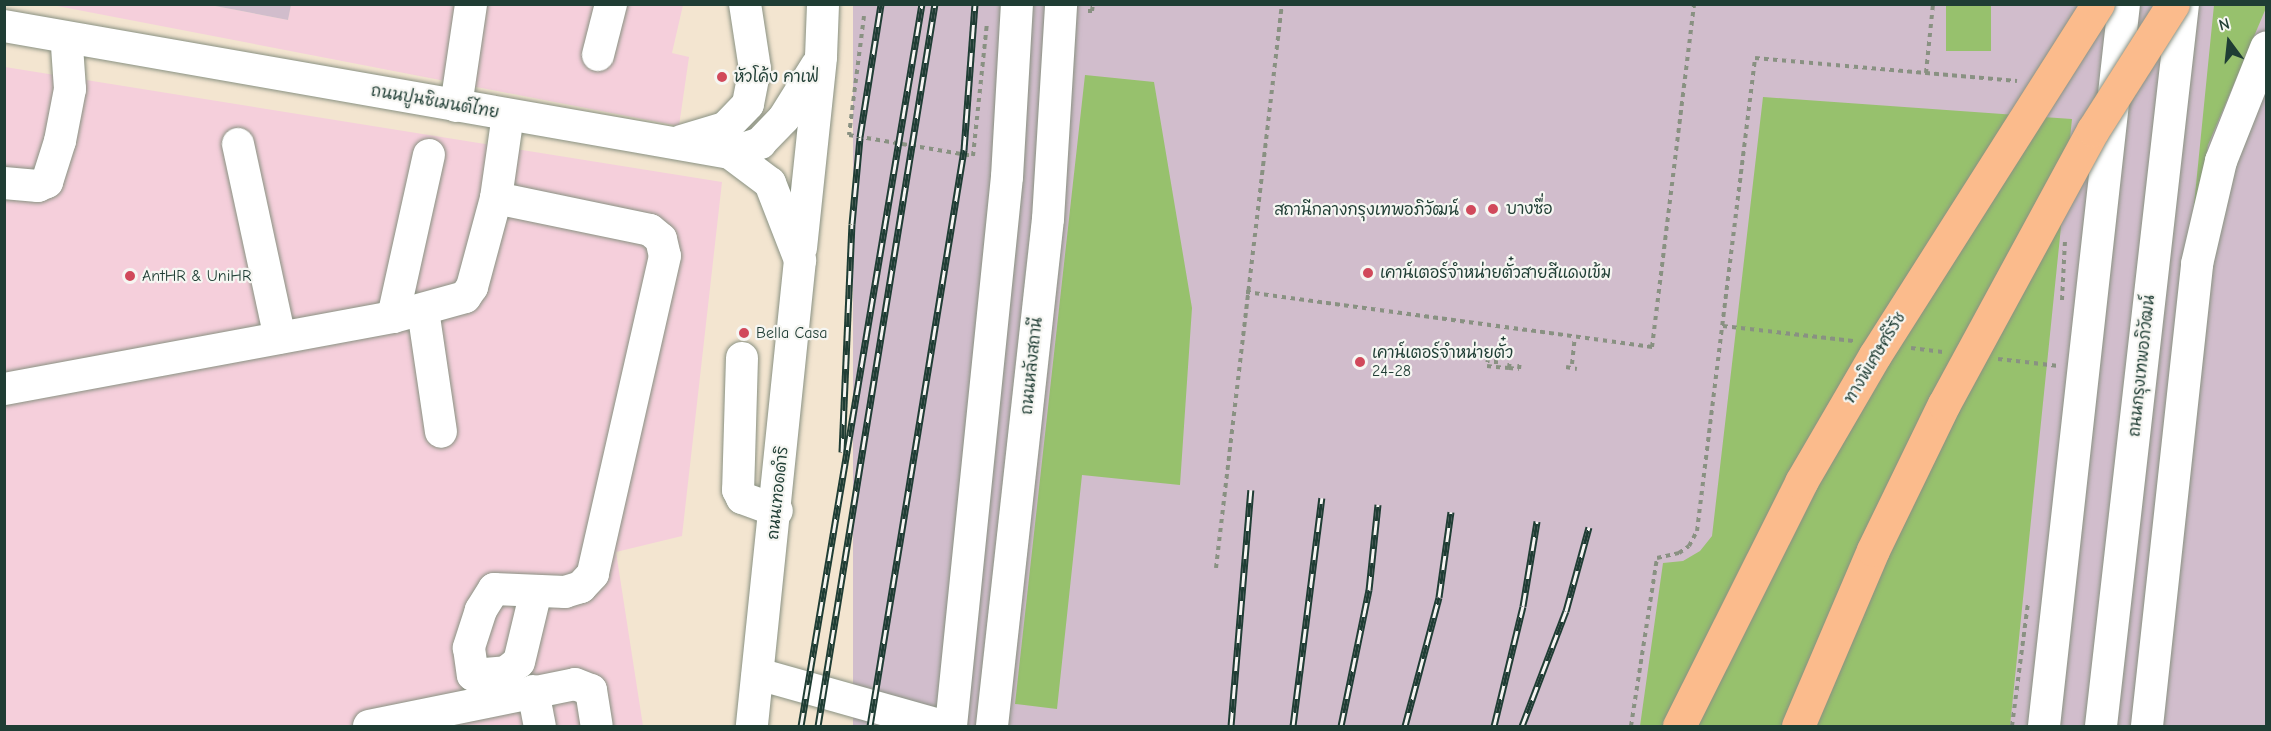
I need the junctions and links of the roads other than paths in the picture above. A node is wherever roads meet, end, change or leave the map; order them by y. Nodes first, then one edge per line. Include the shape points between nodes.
1 (471, 4) edge
2 (611, 4) edge
3 (745, 4) edge
4 (823, 4) edge
5 (1017, 4) edge
6 (1061, 4) edge
7 (1076, 4) edge
8 (2098, 4) edge
9 (2124, 4) edge
10 (2173, 4) edge
11 (2182, 4) edge
12 (4, 8) edge
13 (4, 26) edge
14 (4, 44) edge
15 (2266, 48) edge
16 (67, 50) junction
17 (132, 50) junction
18 (598, 55) dead end
19 (821, 57) junction
20 (456, 106) junction
21 (508, 114) junction
22 (674, 142) junction
23 (238, 144) dead end
24 (730, 153) junction
25 (429, 154) dead end
26 (4, 183) edge
27 (496, 198) junction
28 (1048, 219) junction
29 (800, 260) junction
30 (423, 310) junction
31 (393, 317) junction
32 (280, 338) junction
33 (742, 358) dead end
34 (4, 389) edge
35 (441, 432) dead end
36 (777, 511) junction
37 (536, 591) dead end
38 (758, 674) junction
39 (533, 691) junction
40 (464, 718) edge
41 (384, 725) edge
42 (540, 726) edge
43 (597, 726) edge
44 (752, 726) edge
45 (943, 726) edge
46 (951, 726) edge
47 (992, 726) edge
48 (1679, 726) edge
49 (1798, 726) edge
50 (2044, 726) edge
51 (2101, 726) edge
52 (2147, 726) edge

1 - 20 street
2 - 18 street
3 - 22 street via 754,69 747,104 724,128
4 - 19 street, ถนนเทอดดำริ
5 - 46 street via 1007,177
6 - 28 street, ถนนหลังสถานี
7 - 28 street
8 - 48 highway, ทางพิเศษศรีรัช, bridge via 1875,355 1801,482
9 - 50 street
10 - 49 highway, bridge via 2088,140 1944,404 1873,550
11 - 51 street, ถนนกรุงเทพอภิวัฒน์
12 - 17 street, ถนนปูนซิเมนต์ไทย via 59,20
13 - 17 street, ถนนปูนซิเมนต์ไทย
14 - 16 street, ถนนปูนซิเมนต์ไทย
15 - 52 street via 2221,161 2197,264
16 - 17 street, ถนนปูนซิเมนต์ไทย
16 - 26 street via 70,89 47,182 38,186
17 - 20 street, ถนนปูนซิเมนต์ไทย
19 - 24 street, ถนนเทอดดำริ via 784,118 760,143
19 - 29 street, ถนนเทอดดำริ
20 - 21 street, ถนนปูนซิเมนต์ไทย
21 - 22 street, ถนนปูนซิเมนต์ไทย
21 - 27 street
22 - 24 street, ถนนปูนซิเมนต์ไทย
23 - 32 street
24 - 29 street, ถนนเทอดดำริ via 770,183
25 - 31 street
27 - 30 street via 472,287 465,297
27 - 37 street via 650,230 660,239 665,256 593,574 581,587 566,592
28 - 47 street, ถนนหลังสถานี
29 - 36 street, ถนนเทอดดำริ
30 - 31 street
30 - 35 street
31 - 32 street
32 - 34 street
33 - 36 street via 738,490 742,498
36 - 38 street, ถนนเทอดดำริ
38 - 44 street, ถนนเทอดดำริ
38 - 45 street
39 - 40 street
39 - 42 street
39 - 43 street via 583,684 591,690
40 - 41 street

